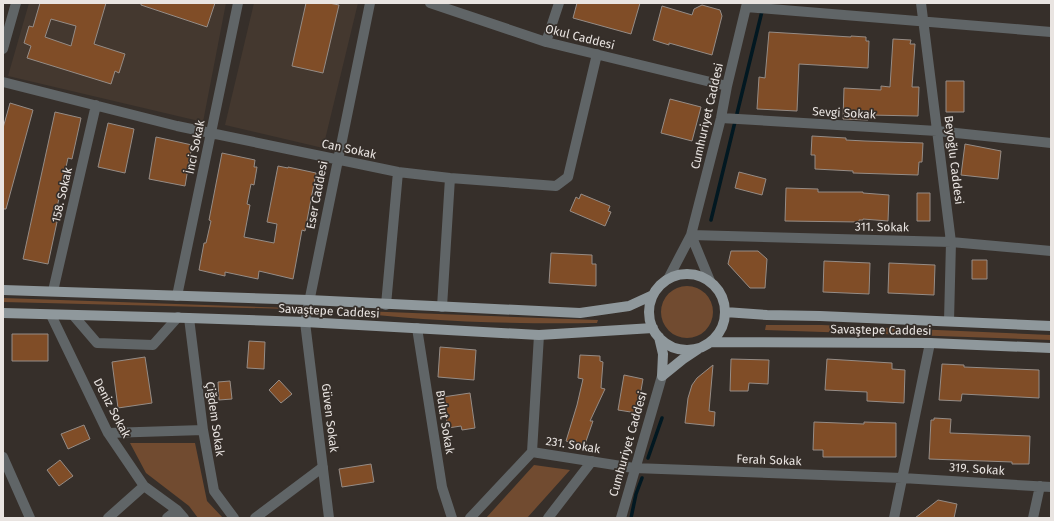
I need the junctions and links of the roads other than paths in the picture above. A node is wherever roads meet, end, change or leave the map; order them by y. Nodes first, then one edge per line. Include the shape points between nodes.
1 (16, 3) edge
2 (238, 3) edge
3 (370, 3) edge
4 (430, 3) edge
5 (559, 3) edge
6 (921, 3) edge
7 (747, 5) edge
8 (924, 21) junction
9 (1051, 32) edge
10 (546, 42) junction
11 (3, 49) edge
12 (596, 54) junction
13 (3, 82) edge
14 (727, 86) junction
15 (96, 105) junction
16 (721, 118) junction
17 (937, 131) junction
18 (211, 133) junction
19 (1051, 143) edge
20 (337, 159) junction
21 (398, 172) junction
22 (450, 178) junction
23 (691, 235) junction
24 (952, 242) junction
25 (1051, 251) edge
26 (668, 279) junction
27 (710, 281) junction
28 (3, 290) edge
29 (53, 291) junction
30 (653, 295) junction
31 (177, 296) junction
32 (309, 300) junction
33 (386, 305) junction
34 (442, 307) junction
35 (725, 312) junction
36 (3, 313) edge
37 (51, 315) junction
38 (73, 315) junction
39 (178, 318) junction
40 (189, 318) junction
41 (949, 321) junction
42 (305, 322) junction
43 (1051, 326) edge
44 (417, 328) junction
45 (653, 328) junction
46 (539, 335) junction
47 (659, 337) junction
48 (711, 342) junction
49 (930, 343) junction
50 (702, 347) junction
51 (1051, 348) edge
52 (662, 376) junction
53 (203, 430) junction
54 (108, 434) junction
55 (532, 452) junction
56 (3, 457) edge
57 (592, 461) junction
58 (323, 467) junction
59 (634, 468) junction
60 (902, 478) junction
61 (144, 486) junction
62 (1040, 486) junction
63 (1051, 487) edge
64 (177, 510) junction
65 (30, 518) edge
66 (108, 518) edge
67 (168, 518) edge
68 (184, 518) edge
69 (234, 518) edge
70 (255, 518) edge
71 (329, 518) edge
72 (452, 518) edge
73 (470, 518) edge
74 (548, 518) edge
75 (620, 518) edge
76 (894, 518) edge
77 (1033, 518) edge

1 - 11 street
2 - 18 street, İnci Sokak
3 - 20 street, Eser Caddesi
4 - 10 street, Okul Caddesi
5 - 10 street
6 - 8 street, Beyoğlu Caddesi
7 - 8 street
7 - 14 street, Cumhuriyet Caddesi
8 - 9 street
8 - 17 street, Beyoğlu Caddesi
10 - 12 street, Okul Caddesi
12 - 14 street, Okul Caddesi
12 - 22 street, Can Sokak via 568,178 556,186
13 - 15 street, Can Sokak
14 - 16 street, Cumhuriyet Caddesi
15 - 18 street, Can Sokak
15 - 29 street, 158. Sokak
16 - 17 street, Sevgi Sokak
16 - 23 street, Cumhuriyet Caddesi
17 - 19 street, Sevgi Sokak
17 - 24 street, Beyoğlu Caddesi
18 - 20 street, Can Sokak
18 - 31 street, İnci Sokak
20 - 21 street, Can Sokak
20 - 32 street, Eser Caddesi
21 - 22 street, Can Sokak
21 - 33 street
22 - 34 street
23 - 24 street, 311. Sokak
23 - 26 street, Cumhuriyet Caddesi
23 - 27 street
24 - 25 street, 311. Sokak
24 - 41 street, Beyoğlu Caddesi
26 - 27 main road via 689,274
26 - 30 main road
27 - 35 main road via 724,300
28 - 29 main road, Savaştepe Caddesi
29 - 31 main road, Savaştepe Caddesi
30 - 34 main road, Savaştepe Caddesi via 629,306 580,313
30 - 45 main road via 650,306
31 - 32 main road, Savaştepe Caddesi
32 - 33 main road, Savaştepe Caddesi
32 - 42 street, Eser Caddesi
33 - 34 main road, Savaştepe Caddesi
35 - 41 main road, Savaştepe Caddesi
35 - 48 main road via 724,323
36 - 37 main road, Savaştepe Caddesi
37 - 38 main road, Savaştepe Caddesi
37 - 54 street, Deniz Sokak
38 - 39 main road, Savaştepe Caddesi
38 - 39 street via 97,343 153,345
39 - 40 main road, Savaştepe Caddesi
40 - 42 main road, Savaştepe Caddesi
40 - 53 street, Çiğdem Sokak
41 - 43 main road, Savaştepe Caddesi
42 - 44 main road, Savaştepe Caddesi
42 - 58 street, Güven Sokak
44 - 46 main road, Savaştepe Caddesi
44 - 72 street, Bulut Sokak via 442,487
45 - 46 main road, Savaştepe Caddesi
45 - 47 main road
46 - 55 street
47 - 50 main road via 679,349
47 - 52 main road via 663,354
48 - 49 main road, Savaştepe Caddesi
48 - 50 main road
49 - 51 main road, Savaştepe Caddesi
49 - 60 street
50 - 52 main road
52 - 59 street, Cumhuriyet Caddesi
53 - 54 street
53 - 69 street, Çiğdem Sokak via 214,492
54 - 61 street, Deniz Sokak
55 - 57 street, 231. Sokak
55 - 73 street
56 - 65 street
57 - 59 street, 231. Sokak
57 - 74 street
58 - 70 street
58 - 71 street, Güven Sokak
59 - 60 street, Ferah Sokak
59 - 75 street, Cumhuriyet Caddesi
60 - 62 street, 319. Sokak
60 - 76 street
61 - 64 street, Deniz Sokak
61 - 66 street
62 - 63 street, 319. Sokak
62 - 77 street
64 - 67 street
64 - 68 street, Deniz Sokak

